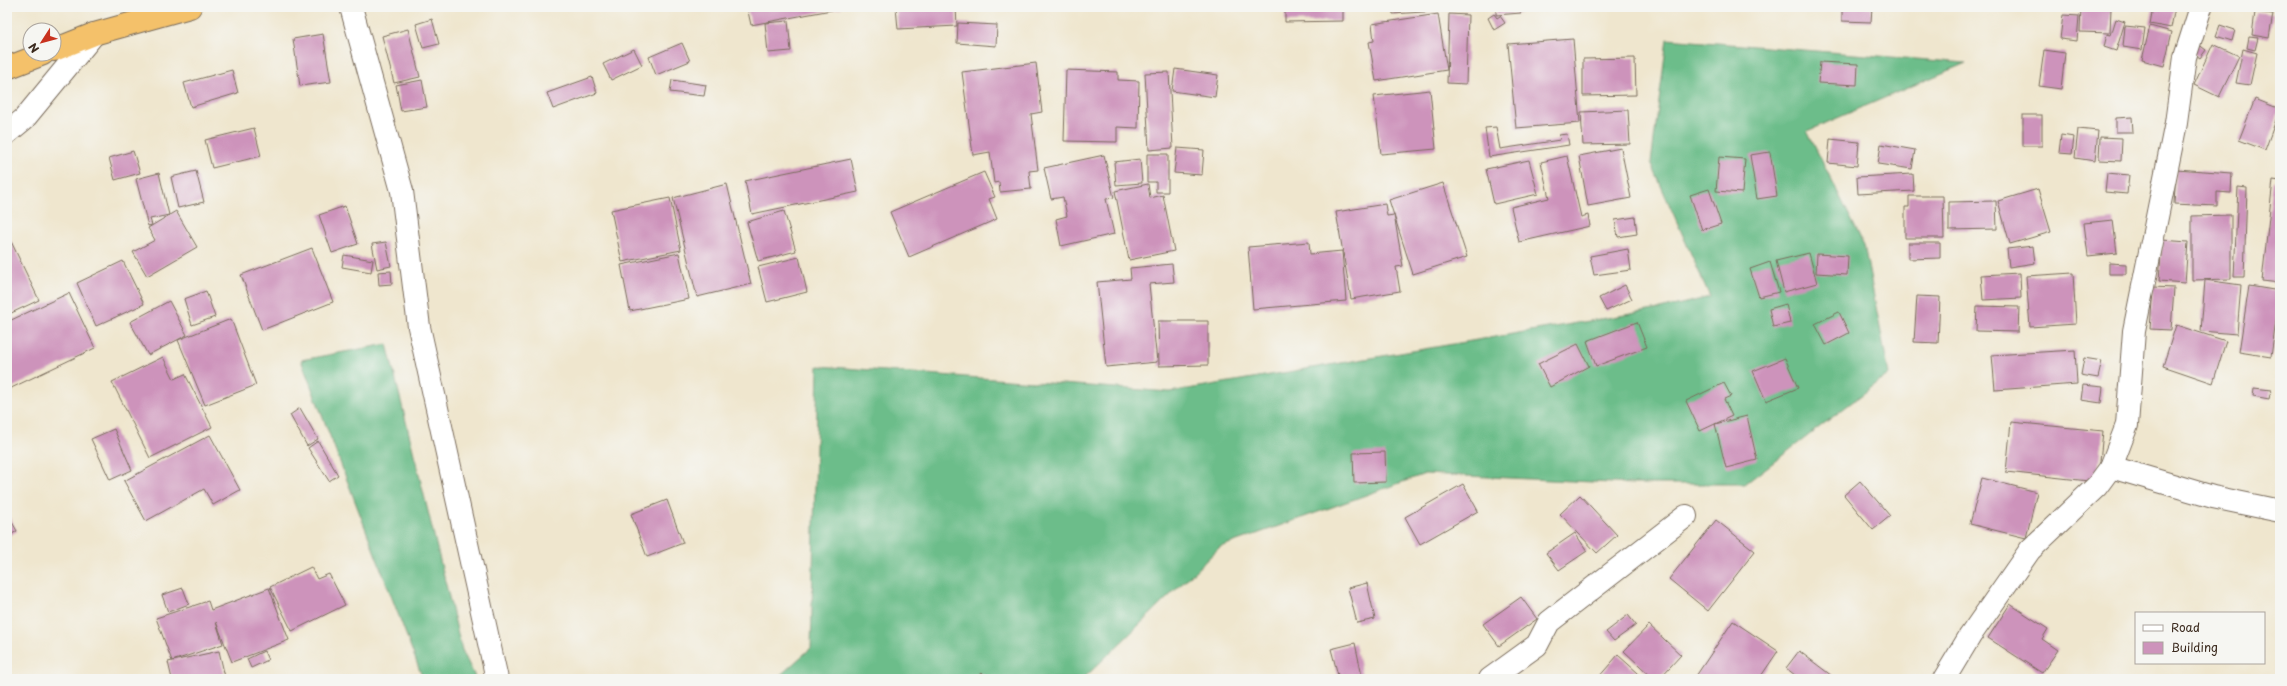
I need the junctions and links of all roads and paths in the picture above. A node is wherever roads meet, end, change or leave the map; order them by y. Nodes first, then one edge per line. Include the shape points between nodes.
1 (190, 7) edge
2 (351, 7) edge
3 (2201, 7) edge
4 (94, 34) junction
5 (62, 47) edge
6 (22, 62) edge
7 (7, 68) edge
8 (7, 133) edge
9 (2111, 467) junction
10 (2280, 511) edge
11 (1686, 516) dead end
12 (497, 679) edge
13 (1490, 679) edge
14 (1944, 679) edge

1 - 4 highway
2 - 12 street via 402,191 419,327
3 - 9 street via 2185,57 2176,123 2134,331 2127,425
4 - 5 highway
4 - 8 street via 24,119
6 - 7 highway
9 - 10 street via 2213,497
9 - 14 street via 2097,486 2030,550 1970,636
11 - 13 street via 1549,622 1537,645

